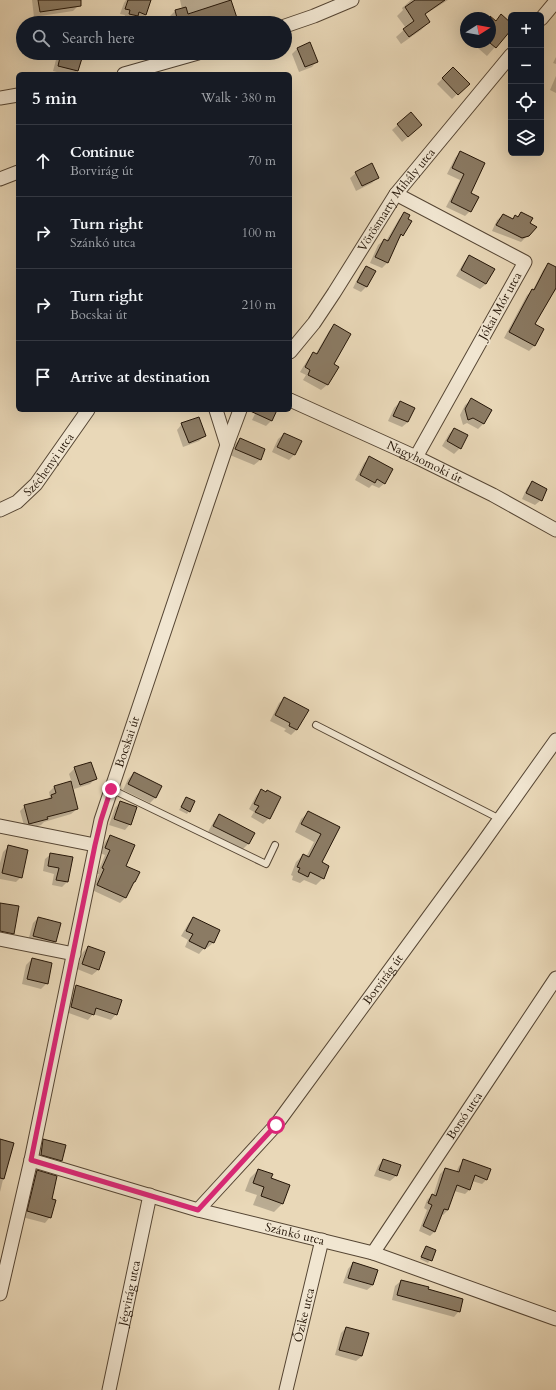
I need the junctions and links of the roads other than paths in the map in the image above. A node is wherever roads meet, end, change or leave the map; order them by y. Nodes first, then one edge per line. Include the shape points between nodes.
1 (352, 0) edge
2 (556, 0) edge
3 (544, 15) edge
4 (292, 24) edge
5 (508, 59) edge
6 (177, 60) edge
7 (146, 70) edge
8 (135, 72) edge
9 (16, 95) edge
10 (0, 98) edge
11 (16, 173) edge
12 (0, 179) edge
13 (396, 194) junction
14 (292, 350) edge
15 (292, 401) edge
16 (87, 412) edge
17 (217, 412) edge
18 (239, 412) edge
19 (227, 445) junction
20 (416, 458) junction
21 (0, 510) edge
22 (556, 530) edge
23 (316, 725) dead end
24 (556, 740) edge
25 (111, 789) junction
26 (500, 819) junction
27 (0, 826) edge
28 (95, 845) junction
29 (275, 845) dead end
30 (0, 939) edge
31 (74, 954) junction
32 (556, 978) edge
33 (31, 1160) junction
34 (150, 1195) junction
35 (198, 1210) junction
36 (322, 1240) junction
37 (373, 1252) junction
38 (0, 1294) edge
39 (556, 1319) edge
40 (109, 1390) edge
41 (286, 1390) edge

1 - 4 street
2 - 3 street
5 - 13 street, Vörösmarty Mihály utca
6 - 7 street
7 - 8 street
9 - 10 street
11 - 12 street
13 - 14 street, Vörösmarty Mihály utca via 334,293
13 - 20 street, Jókai Mór utca via 525,262
15 - 20 street, Nagyhomoki út
16 - 21 street, Széchenyi utca via 36,484 17,502
17 - 19 street
18 - 19 street, Bocskai út
19 - 25 street, Bocskai út
20 - 22 street, Nagyhomoki út via 493,495
23 - 26 lane
24 - 26 street, Borvirág út
25 - 28 street, Bocskai út
25 - 29 lane via 266,864
26 - 35 street, Borvirág út via 276,1125
27 - 28 street
28 - 31 street, Bocskai út
30 - 31 street
31 - 33 street, Bocskai út
32 - 37 street, Borsó utca
33 - 34 street, Szánkó utca
33 - 38 street, Bocskai út
34 - 35 street, Szánkó utca
34 - 40 street, Jégvirág utca
35 - 36 street, Szánkó utca
36 - 37 street, Szánkó utca
36 - 41 street, Őzike utca
37 - 39 street, Szánkó utca

